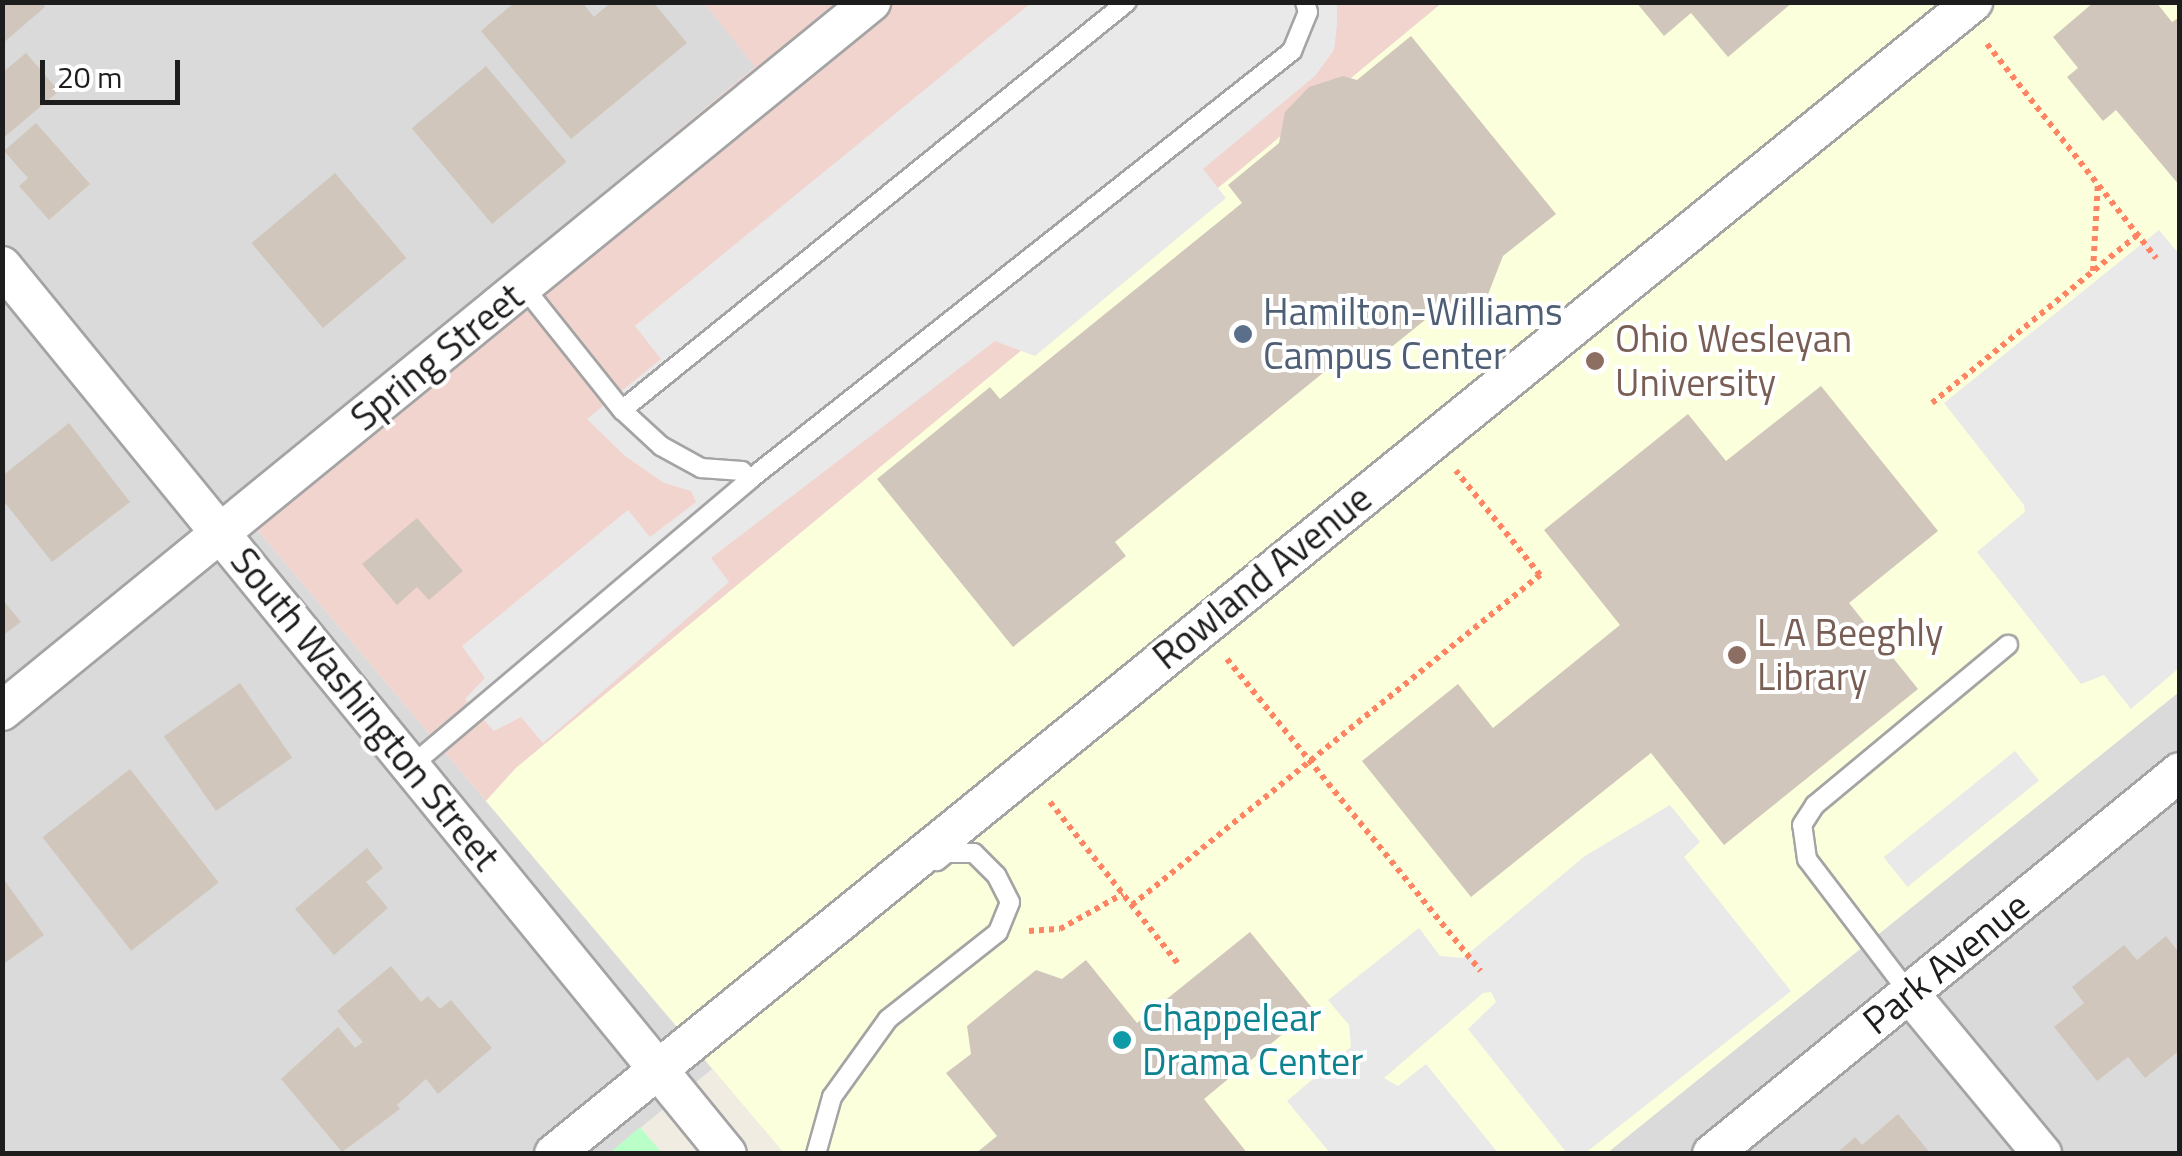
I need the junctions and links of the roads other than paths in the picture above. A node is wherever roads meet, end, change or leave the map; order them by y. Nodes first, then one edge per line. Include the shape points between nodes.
1 (872, 2) edge
2 (1127, 2) edge
3 (1305, 2) edge
4 (1967, 7) edge
5 (2, 266) edge
6 (523, 286) junction
7 (622, 410) junction
8 (749, 480) junction
9 (222, 533) junction
10 (2008, 644) dead end
11 (2, 711) edge
12 (411, 766) junction
13 (2180, 772) edge
14 (1909, 993) junction
15 (662, 1074) junction
16 (554, 1154) edge
17 (727, 1154) edge
18 (816, 1154) edge
19 (1712, 1154) edge
20 (2042, 1154) edge

1 - 6 street, Spring Street
2 - 7 lane
3 - 8 lane via 1308,12 1292,51
4 - 15 street, Rowland Avenue via 1024,769
5 - 9 street, South Washington Street
6 - 7 lane
6 - 9 street, Spring Street
7 - 8 lane via 661,446 701,468 742,471
8 - 12 lane
9 - 11 street, Spring Street
9 - 12 street, South Washington Street
10 - 14 lane via 1815,805 1802,824 1807,859
12 - 15 street, South Washington Street
13 - 14 street, Park Avenue
14 - 19 street, Park Avenue
14 - 20 street
15 - 16 street, Rowland Avenue
15 - 17 street, South Washington Street
15 - 18 lane via 947,853 974,853 1010,902 998,932 888,1019 832,1097

